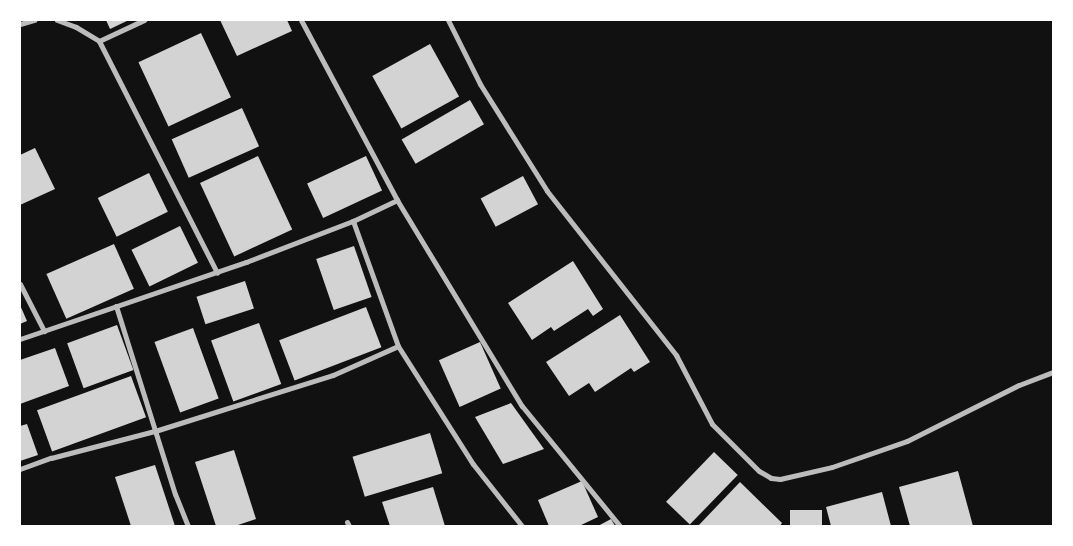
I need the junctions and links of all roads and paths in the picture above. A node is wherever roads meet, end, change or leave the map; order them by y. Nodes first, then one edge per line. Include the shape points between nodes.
1 (34, 20) edge
2 (57, 20) edge
3 (144, 20) edge
4 (301, 20) edge
5 (448, 20) edge
6 (20, 24) edge
7 (99, 41) junction
8 (397, 200) junction
9 (352, 222) junction
10 (217, 273) junction
11 (20, 284) edge
12 (116, 306) junction
13 (44, 331) junction
14 (20, 339) edge
15 (398, 346) junction
16 (1053, 372) edge
17 (155, 431) junction
18 (20, 469) edge
19 (188, 526) edge
20 (522, 526) edge
21 (620, 526) edge

1 - 6 street
2 - 7 street
3 - 7 street
4 - 8 street
5 - 16 street via 480,84 547,191 676,355 712,424 765,475 780,479 832,468 907,441 1019,385
7 - 10 street
8 - 9 street
8 - 21 street via 522,406
9 - 10 street
9 - 15 street
10 - 12 street
11 - 13 street
12 - 13 street
12 - 17 street
13 - 14 street
15 - 17 street via 333,375
15 - 20 street via 473,464
17 - 18 street
17 - 19 street

